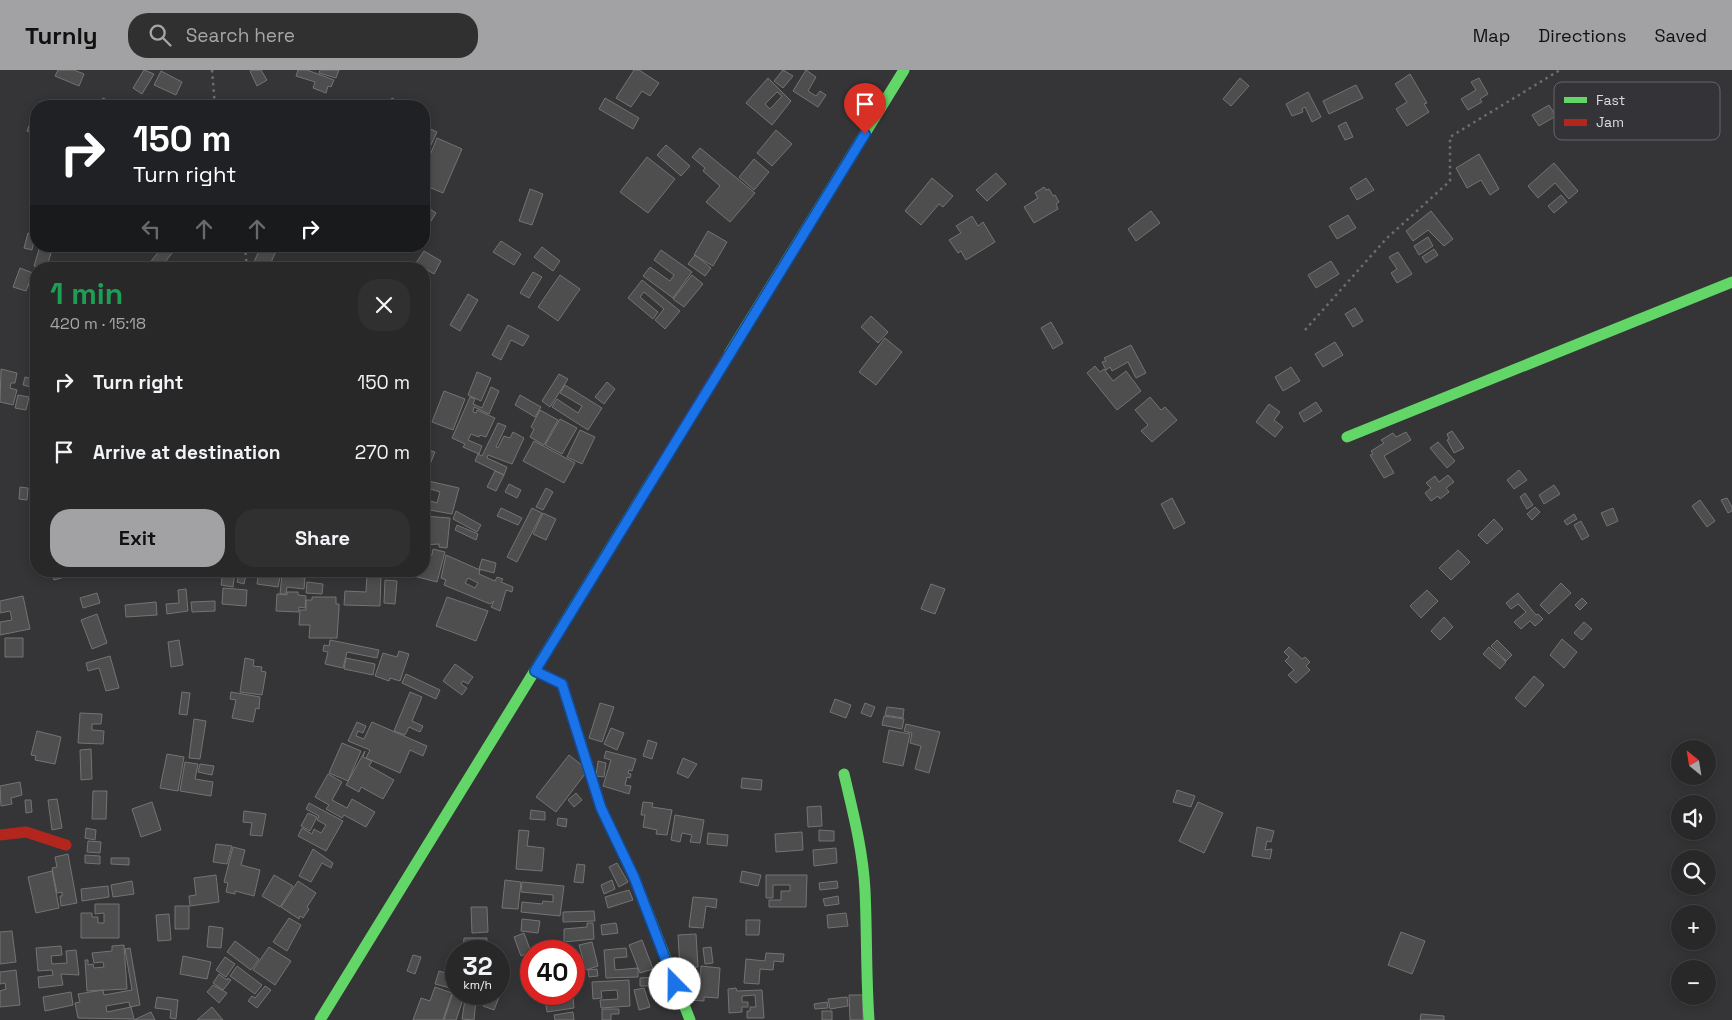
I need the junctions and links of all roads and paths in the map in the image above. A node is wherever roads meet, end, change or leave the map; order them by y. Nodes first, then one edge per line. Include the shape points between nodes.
1 (212, 70) edge
2 (904, 70) edge
3 (1560, 70) edge
4 (214, 100) edge
5 (1732, 282) edge
6 (1305, 330) dead end
7 (1347, 438) dead end
8 (535, 671) junction
9 (844, 774) dead end
10 (0, 835) edge
11 (66, 846) dead end
12 (320, 1020) edge
13 (690, 1020) edge
14 (870, 1020) edge

1 - 4 path
2 - 8 main road
3 - 6 path via 1450,137 1450,181 1386,239
5 - 7 main road
8 - 12 main road
8 - 13 main road via 562,684 601,808 634,877
9 - 14 main road via 856,823 865,890 865,967
10 - 11 main road via 26,832

